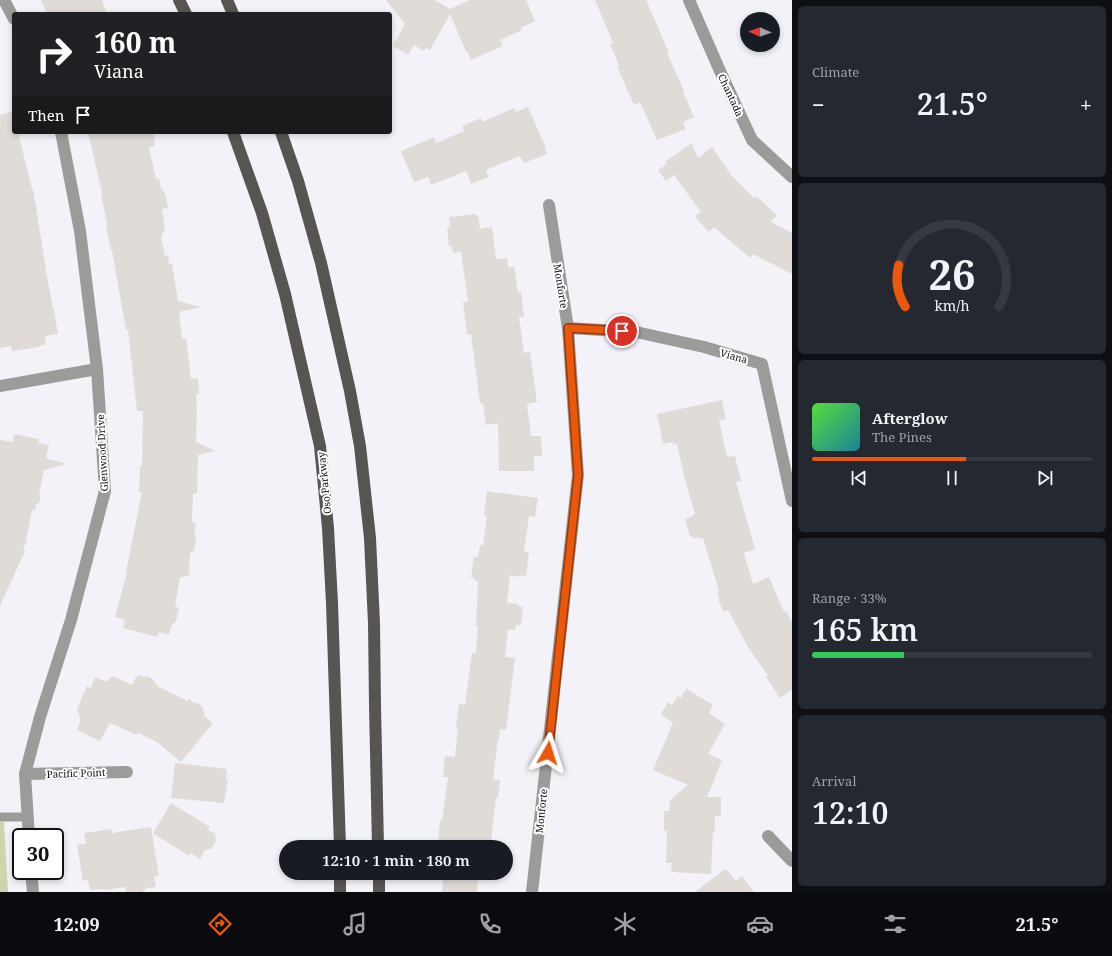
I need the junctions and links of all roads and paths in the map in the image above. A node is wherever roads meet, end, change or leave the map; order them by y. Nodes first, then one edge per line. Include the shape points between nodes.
1 (4, 0) edge
2 (179, 0) edge
3 (227, 0) edge
4 (689, 0) edge
5 (185, 12) edge
6 (232, 12) edge
7 (12, 15) edge
8 (62, 134) edge
9 (234, 134) edge
10 (282, 134) edge
11 (792, 176) edge
12 (549, 205) dead end
13 (568, 328) junction
14 (97, 369) junction
15 (0, 386) edge
16 (792, 501) edge
17 (127, 772) dead end
18 (25, 774) junction
19 (0, 817) edge
20 (28, 817) junction
21 (29, 828) edge
22 (768, 836) dead end
23 (340, 840) edge
24 (378, 840) edge
25 (792, 861) edge
26 (32, 880) edge
27 (340, 880) edge
28 (379, 880) edge
29 (33, 892) edge
30 (340, 892) edge
31 (379, 892) edge
32 (532, 892) edge

1 - 7 street
2 - 5 main road
3 - 6 main road
4 - 11 street, Chantada via 752,140
8 - 14 street, Glenwood Drive via 80,231
9 - 23 main road, Oso Parkway via 264,220 285,294 320,446 332,603
10 - 24 main road via 321,263 360,446 370,538 374,623
12 - 13 street, Monforte
13 - 16 street, Viana via 636,332 704,347 762,364
13 - 32 street, Monforte via 578,475
14 - 15 street
14 - 18 street, Glenwood Drive via 105,491 71,620
17 - 18 street, Pacific Point
18 - 20 street, Glenwood Drive
19 - 20 lane
20 - 21 street, Glenwood Drive
22 - 25 street
26 - 29 street
27 - 30 main road
28 - 31 main road

